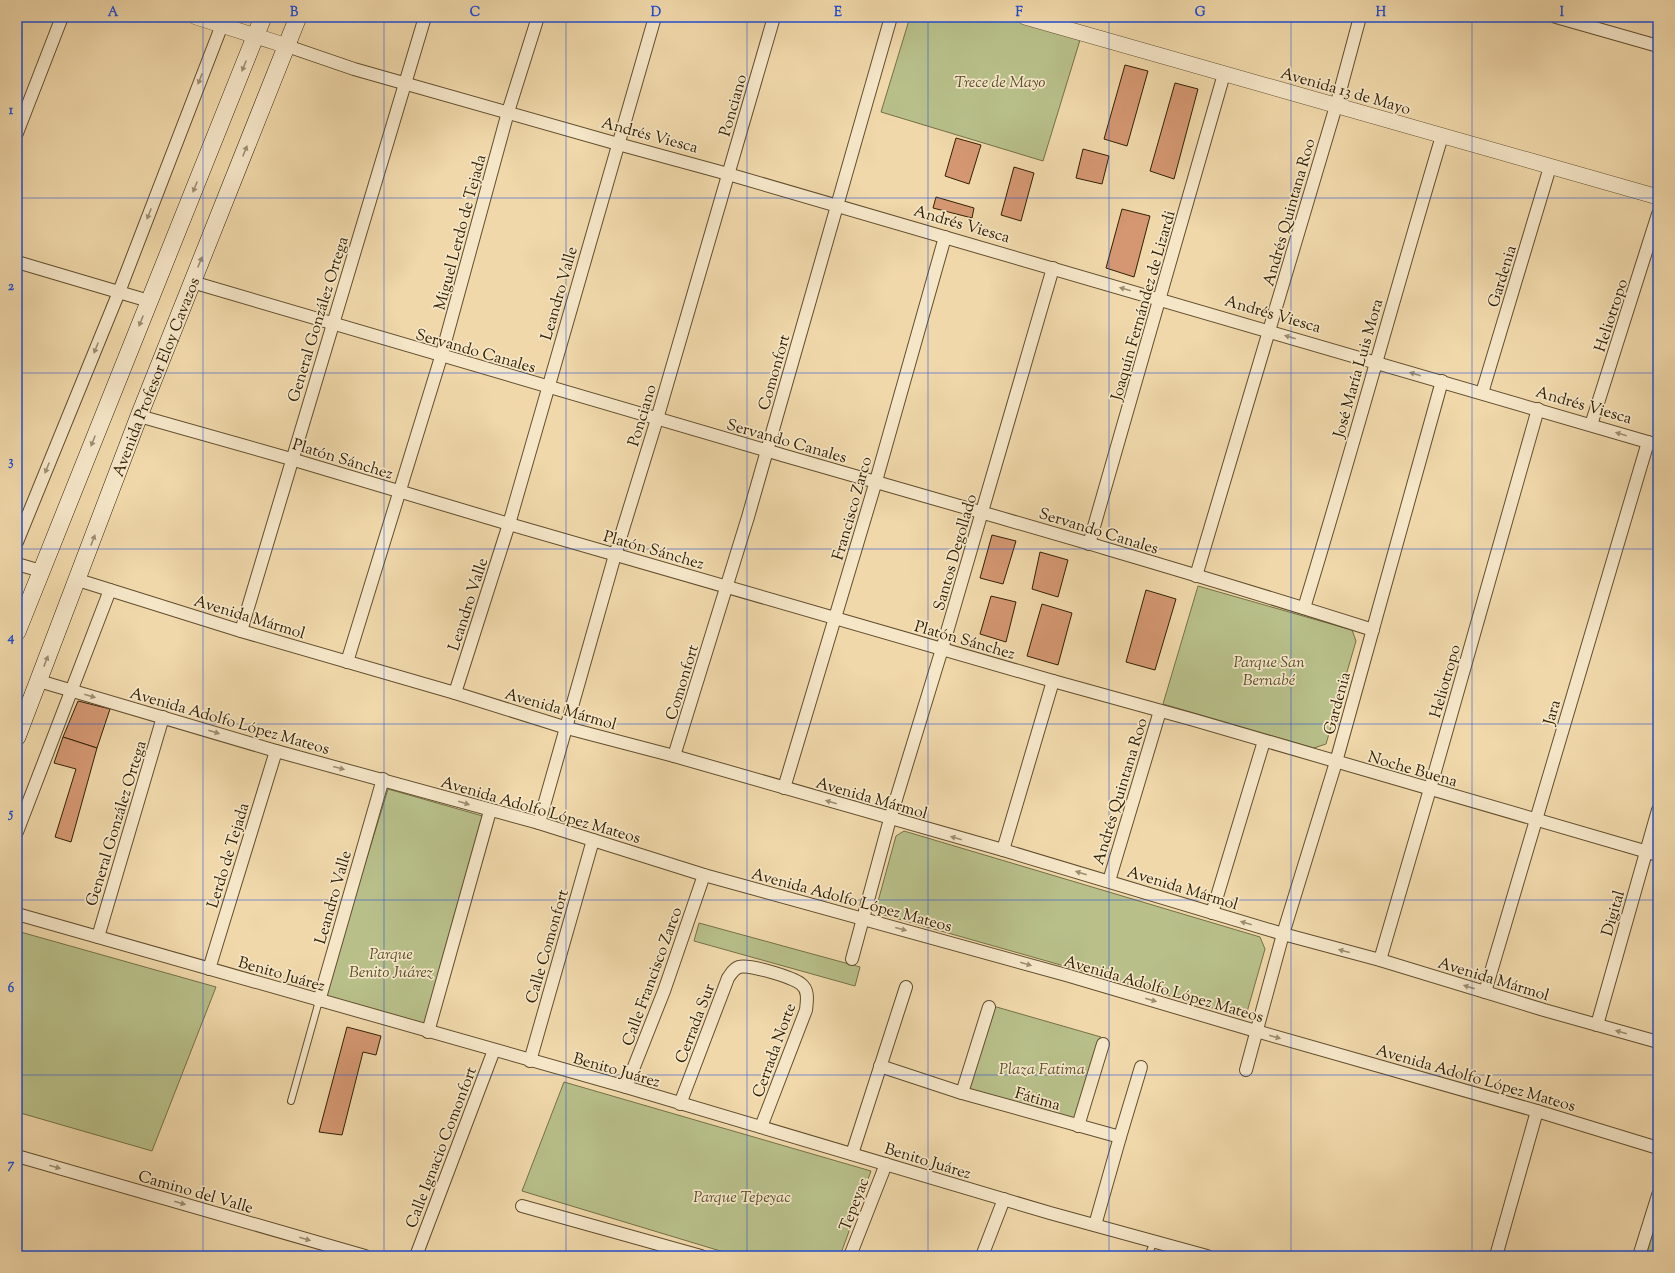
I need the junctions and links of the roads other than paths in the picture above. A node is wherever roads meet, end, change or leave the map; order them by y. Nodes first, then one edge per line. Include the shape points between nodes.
1 (62, 17) edge
2 (196, 17) edge
3 (263, 17) edge
4 (298, 17) edge
5 (424, 17) edge
6 (538, 17) edge
7 (656, 17) edge
8 (774, 17) edge
9 (891, 17) edge
10 (1025, 17) edge
11 (1360, 17) edge
12 (1556, 17) edge
13 (223, 21) edge
14 (256, 37) junction
15 (287, 46) junction
16 (1658, 46) edge
17 (1224, 74) junction
18 (404, 83) junction
19 (1336, 106) junction
20 (508, 112) junction
21 (17, 133) edge
22 (1442, 136) junction
23 (618, 144) junction
24 (1550, 167) junction
25 (728, 174) junction
26 (1658, 197) edge
27 (838, 206) junction
28 (1658, 214) edge
29 (945, 237) junction
30 (17, 262) edge
31 (1053, 268) junction
32 (192, 282) junction
33 (118, 292) junction
34 (1160, 299) junction
35 (149, 302) junction
36 (332, 324) junction
37 (1270, 331) junction
38 (441, 357) junction
39 (1375, 362) junction
40 (1442, 382) junction
41 (548, 387) junction
42 (1482, 393) junction
43 (1538, 410) junction
44 (139, 416) junction
45 (657, 419) junction
46 (1591, 425) junction
47 (1653, 443) edge
48 (767, 451) junction
49 (291, 459) junction
50 (876, 481) junction
51 (399, 491) junction
52 (983, 512) junction
53 (508, 524) junction
54 (17, 542) edge
55 (1089, 544) junction
56 (615, 555) junction
57 (17, 564) edge
58 (42, 571) junction
59 (1196, 576) junction
60 (78, 580) junction
61 (726, 587) junction
62 (110, 590) junction
63 (1304, 608) junction
64 (835, 618) junction
65 (1373, 630) junction
66 (241, 631) junction
67 (17, 632) edge
68 (942, 649) junction
69 (347, 662) junction
70 (39, 681) junction
71 (1053, 681) junction
72 (71, 690) junction
73 (455, 693) junction
74 (1160, 711) junction
75 (163, 717) junction
76 (567, 728) junction
77 (17, 737) edge
78 (1264, 741) junction
79 (276, 751) junction
80 (674, 756) junction
81 (1336, 762) junction
82 (383, 779) junction
83 (784, 788) junction
84 (1430, 789) junction
85 (1658, 810) edge
86 (490, 811) junction
87 (890, 819) junction
88 (1536, 820) junction
89 (539, 823) junction
90 (17, 832) edge
91 (593, 840) junction
92 (1003, 850) junction
93 (1652, 853) edge
94 (704, 875) junction
95 (1109, 881) junction
96 (1212, 913) junction
97 (17, 914) edge
98 (863, 919) junction
99 (1283, 934) junction
100 (98, 937) junction
101 (852, 959) dead end
102 (1380, 960) junction
103 (209, 969) junction
104 (802, 984) joint
105 (906, 987) dead end
106 (1485, 992) junction
107 (319, 1001) junction
108 (989, 1007) dead end
109 (1598, 1025) junction
110 (1256, 1031) junction
111 (428, 1032) junction
112 (1658, 1042) edge
113 (1103, 1044) dead end
114 (494, 1050) junction
115 (530, 1061) junction
116 (880, 1066) junction
117 (1142, 1067) dead end
118 (1246, 1070) dead end
119 (626, 1087) junction
120 (962, 1093) junction
121 (291, 1101) dead end
122 (680, 1104) junction
123 (1537, 1111) junction
124 (1078, 1126) junction
125 (761, 1127) junction
126 (1120, 1137) junction
127 (1658, 1148) edge
128 (852, 1154) junction
129 (17, 1156) edge
130 (886, 1164) junction
131 (1658, 1195) edge
132 (1004, 1199) junction
133 (522, 1206) dead end
134 (1095, 1225) junction
135 (1154, 1241) junction
136 (366, 1256) edge
137 (416, 1256) edge
138 (701, 1256) edge
139 (850, 1256) edge
140 (982, 1256) edge
141 (1148, 1256) edge
142 (1206, 1256) edge
143 (1496, 1256) edge
144 (1639, 1256) edge

1 - 21 street
2 - 13 street, Andrés Viesca
3 - 14 main road, Avenida Profesor Eloy Cavazos
4 - 15 main road, Avenida Profesor Eloy Cavazos
5 - 18 street, General González Ortega
6 - 20 street, Miguel Lerdo de Tejada
7 - 23 street, Leandro Valle
8 - 25 street, Ponciano
9 - 27 street, Comonfort
10 - 17 street, Avenida 13 de Mayo
11 - 19 street, Andrés Quintana Roo
12 - 16 street
13 - 14 street, Andrés Viesca
13 -> 33 street
14 - 15 street, Andrés Viesca
14 -> 35 main road, Avenida Profesor Eloy Cavazos
15 - 18 street, Andrés Viesca
32 -> 15 main road, Avenida Profesor Eloy Cavazos
17 - 19 street, Avenida 13 de Mayo
17 - 34 street, Joaquín Fernández de Lizardi
18 - 20 street, Andrés Viesca
18 - 36 street, General González Ortega
19 - 22 street, Avenida 13 de Mayo
19 - 37 street, Andrés Quintana Roo
20 - 23 street, Andrés Viesca
20 - 38 street, Miguel Lerdo de Tejada
22 - 24 street, Avenida 13 de Mayo
22 - 39 street, José María Luis Mora
23 - 25 street, Andrés Viesca
23 - 41 street, Leandro Valle
24 - 26 street, Avenida 13 de Mayo
24 - 42 street, Gardenia
25 - 27 street, Andrés Viesca
25 - 45 street, Ponciano
27 - 29 street, Andrés Viesca
27 - 48 street, Comonfort
28 - 46 street, Heliotropo
29 - 31 street, Andrés Viesca
29 - 50 street, Francisco Zarco
30 - 33 street
34 -> 31 street, Andrés Viesca
31 - 52 street, Santos Degollado
32 - 36 street, Servando Canales
32 - 44 main road, Avenida Profesor Eloy Cavazos
33 - 35 street
33 -> 54 street
34 - 37 street, Andrés Viesca
34 - 55 street, Joaquín Fernández de Lizardi
35 -> 58 main road, Avenida Profesor Eloy Cavazos
36 - 38 street, Servando Canales
36 - 49 street, General González Ortega
39 -> 37 street, Andrés Viesca
37 - 59 street, Andrés Quintana Roo
38 - 41 street, Servando Canales
38 - 51 street, Miguel Lerdo de Tejada
40 -> 39 street, Andrés Viesca
39 - 63 street, José María Luis Mora
40 - 42 street, Andrés Viesca
40 - 65 street, Gardenia
41 - 45 street, Servando Canales
41 - 53 street, Leandro Valle
42 - 43 street, Andrés Viesca
43 - 46 street, Andrés Viesca
43 - 84 street, Heliotropo
44 - 49 street, Platón Sánchez
60 -> 44 main road, Avenida Profesor Eloy Cavazos
45 - 48 street, Servando Canales
45 - 56 street, Ponciano
47 -> 46 street, Andrés Viesca
47 - 88 street, Jara
48 - 50 street, Servando Canales
48 - 61 street, Comonfort
49 - 51 street, Platón Sánchez
49 - 66 street, General González Ortega
50 - 52 street, Servando Canales
50 - 64 street, Francisco Zarco
51 - 53 street, Platón Sánchez
51 - 69 street, Miguel Lerdo de Tejada
52 - 55 street, Servando Canales
52 - 68 street, Santos Degollado
53 - 56 street, Platón Sánchez
53 - 73 street, Leandro Valle
55 - 59 street, Servando Canales
56 - 61 street, Platón Sánchez
56 - 76 street, Ponciano
57 - 58 street
58 - 67 main road, Avenida Profesor Eloy Cavazos
59 - 63 street, Servando Canales
60 - 62 street, Avenida Mármol
70 -> 60 main road, Avenida Profesor Eloy Cavazos
61 - 64 street, Platón Sánchez
61 - 80 street, Comonfort
62 - 66 street, Avenida Mármol
62 - 72 street
63 - 65 street, Servando Canales
64 - 68 street, Platón Sánchez
64 - 83 street, Francisco Zarco
65 - 81 street, Gardenia
66 - 69 street, Avenida Mármol
68 - 71 street, Platón Sánchez
68 - 87 street, Santos Degollado
69 - 73 street, Avenida Mármol
70 - 72 street, Avenida Adolfo López Mateos
70 - 77 main road, Avenida Profesor Eloy Cavazos
71 - 74 street, Platón Sánchez
71 - 92 street
72 -> 75 street, Avenida Adolfo López Mateos
72 - 90 street
73 - 76 street, Avenida Mármol
74 - 78 street, Noche Buena
74 - 95 street, Andrés Quintana Roo
75 -> 79 street, Avenida Adolfo López Mateos
75 - 100 street, General González Ortega
76 - 80 street, Avenida Mármol
76 - 89 street, Ponciano
78 - 81 street, Noche Buena
78 - 96 street
79 -> 82 street, Avenida Adolfo López Mateos
79 - 103 street, Lerdo de Tejada
80 - 83 street, Avenida Mármol
81 - 84 street, Noche Buena
81 - 99 street, Gardenia
82 -> 86 street, Avenida Adolfo López Mateos
82 - 107 street, Leandro Valle
87 -> 83 street, Avenida Mármol
84 - 88 street, Noche Buena
84 - 102 street, Heliotropo
85 - 93 street, Digital
86 - 89 street, Avenida Adolfo López Mateos
86 - 111 street
92 -> 87 street, Avenida Mármol
87 - 98 street, Santos Degollado
88 - 93 street, Noche Buena
88 - 106 street, Jara
89 - 91 street, Avenida Adolfo López Mateos
91 - 94 street, Avenida Adolfo López Mateos
91 - 115 street, Calle Comonfort
95 -> 92 street, Avenida Mármol
93 - 109 street, Digital
94 - 98 street, Avenida Adolfo López Mateos
94 - 119 street, Calle Francisco Zarco via 664,991
95 - 96 street, Avenida Mármol
99 -> 96 street, Avenida Mármol
97 - 100 street, Benito Juárez
98 - 101 street, Santos Degollado
98 -> 110 street, Avenida Adolfo López Mateos
102 -> 99 street, Avenida Mármol
99 - 110 street, Gardenia
100 - 103 street, Benito Juárez
106 -> 102 street, Avenida Mármol
103 - 107 street, Benito Juárez
104 - 122 street, Cerrada Sur via 750,966 739,967 733,971 728,978
104 - 125 street, Cerrada Norte via 807,992 806,1010
105 - 116 street, Tepeyac
106 - 109 street, Avenida Mármol
107 - 111 street, Benito Juárez
107 - 121 lane
108 - 120 street
112 -> 109 street, Avenida Mármol
110 - 118 street, Gardenia
110 -> 123 street, Avenida Adolfo López Mateos
111 - 114 street, Benito Juárez
113 - 124 street
114 - 115 street, Benito Juárez
114 - 137 street, Calle Ignacio Comonfort
115 - 119 street, Benito Juárez
116 - 120 street, Fátima
116 - 128 street, Tepeyac
117 - 126 street
119 - 122 street, Benito Juárez
120 - 124 street, Fátima
122 - 125 street, Benito Juárez
123 - 127 street, Avenida Adolfo López Mateos
123 - 143 street
124 - 126 street, Fátima
125 - 128 street, Benito Juárez
126 - 134 street
128 - 130 street, Benito Juárez
129 -> 136 street, Camino del Valle
130 - 132 street, Benito Juárez
130 - 139 street, Tepeyac
131 - 144 street
132 - 134 street, Benito Juárez
132 - 140 street
133 - 138 street
134 - 135 street, Benito Juárez
135 - 141 lane
135 - 142 street, Benito Juárez

